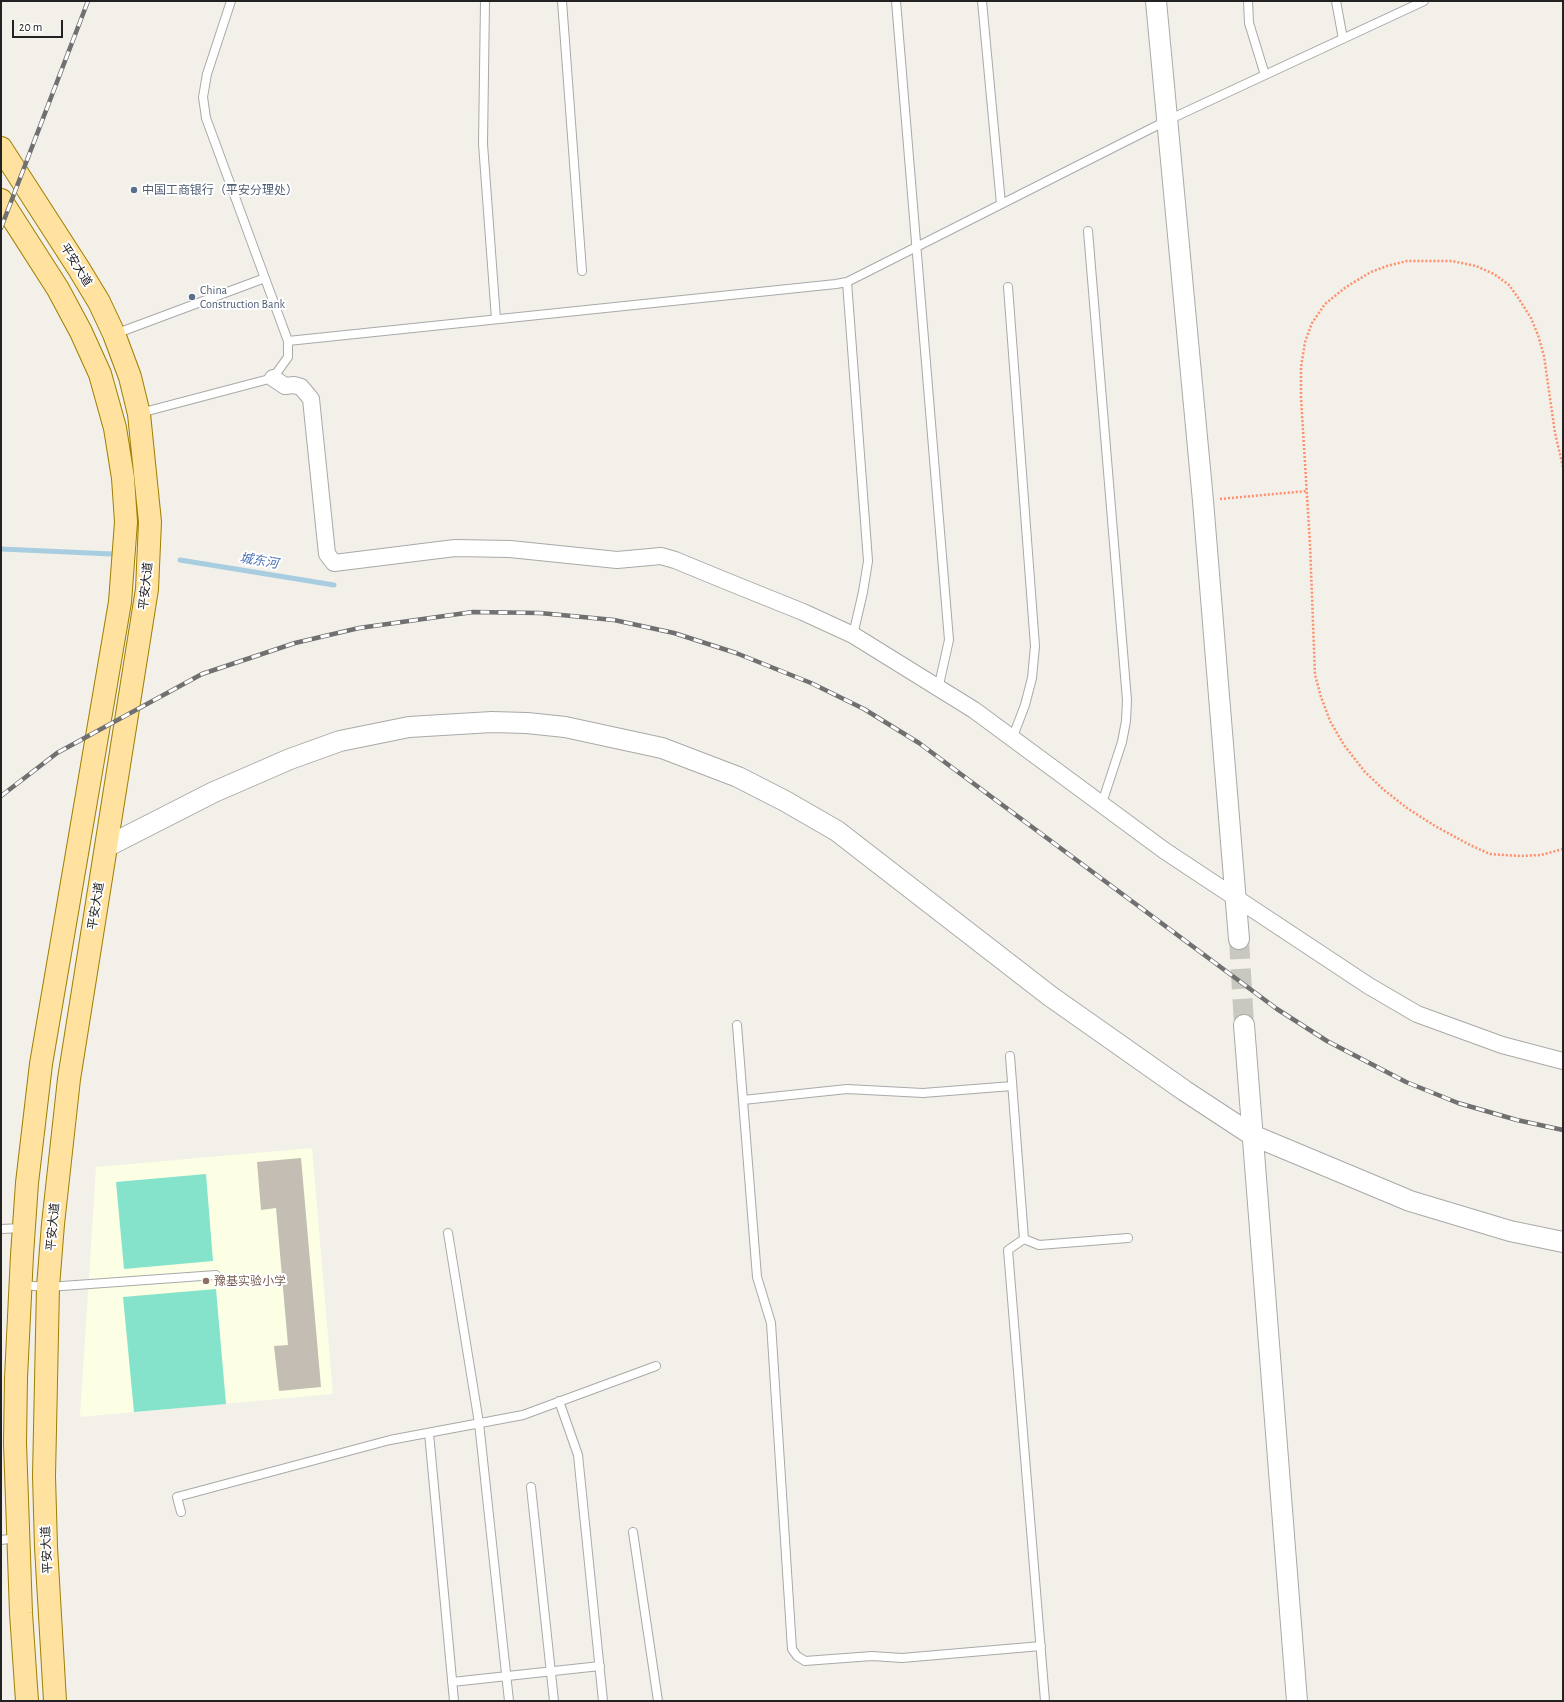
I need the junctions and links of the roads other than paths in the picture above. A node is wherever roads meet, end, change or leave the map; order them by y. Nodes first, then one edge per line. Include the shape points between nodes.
1 (231, 1) edge
2 (485, 1) edge
3 (562, 1) edge
4 (896, 1) edge
5 (982, 1) edge
6 (1156, 1) edge
7 (1248, 1) edge
8 (1336, 1) edge
9 (1424, 1) edge
10 (1343, 39) junction
11 (1266, 75) junction
12 (1166, 121) junction
13 (1, 148) edge
14 (1, 200) edge
15 (1000, 204) junction
16 (1088, 231) dead end
17 (916, 247) junction
18 (582, 271) dead end
19 (265, 278) junction
20 (847, 282) junction
21 (1008, 287) dead end
22 (496, 319) junction
23 (114, 334) junction
24 (288, 341) junction
25 (273, 378) junction
26 (139, 414) junction
27 (853, 635) junction
28 (938, 689) junction
29 (1012, 739) junction
30 (1102, 803) junction
31 (106, 847) junction
32 (1235, 897) junction
33 (1239, 939) tunnel mouth
34 (737, 1025) dead end
35 (1244, 1025) tunnel mouth
36 (1010, 1056) dead end
37 (1563, 1061) edge
38 (1012, 1086) junction
39 (743, 1100) junction
40 (1252, 1134) junction
41 (24, 1228) junction
42 (1, 1230) edge
43 (448, 1233) dead end
44 (1128, 1238) dead end
45 (1024, 1239) junction
46 (1563, 1242) edge
47 (216, 1274) dead end
48 (21, 1285) junction
49 (48, 1287) junction
50 (656, 1366) dead end
51 (559, 1401) junction
52 (478, 1423) junction
53 (429, 1433) junction
54 (531, 1487) dead end
55 (181, 1512) dead end
56 (633, 1532) dead end
57 (9, 1539) edge
58 (1041, 1646) junction
59 (600, 1666) junction
60 (551, 1671) junction
61 (506, 1676) junction
62 (452, 1682) junction
63 (27, 1701) edge
64 (55, 1701) edge
65 (454, 1701) edge
66 (509, 1701) edge
67 (554, 1701) edge
68 (603, 1701) edge
69 (658, 1701) edge
70 (1045, 1701) edge
71 (1297, 1701) edge

1 - 19 lane via 207,74 203,97 206,118
2 - 22 lane via 483,144
3 - 18 lane
4 - 17 lane
5 - 15 lane
6 - 12 street
7 - 11 lane via 1249,23
8 - 10 lane
9 - 10 lane
10 - 11 lane
11 - 12 lane
12 - 15 lane
12 - 32 street via 1203,501
13 - 23 main road, 平安大道 via 99,302
14 - 41 main road, 平安大道 via 58,289 100,374 115,428 123,478 126,522 120,602 41,1064
15 - 17 lane
16 - 30 lane via 1127,700 1122,742
17 - 20 lane
17 - 28 lane via 949,640
19 - 23 lane
19 - 24 lane
20 - 22 lane
20 - 27 lane via 868,561
21 - 29 lane via 1036,646 1032,678
22 - 24 lane
23 - 26 main road, 平安大道 via 130,377
24 - 25 lane via 288,357
25 - 26 lane
25 - 27 street via 285,386 301,387 311,399 326,554 334,563 455,548 510,549 617,560 661,556 803,612
26 - 31 main road, 平安大道 via 150,522 147,589
27 - 28 street
28 - 29 street via 974,710
29 - 30 street
30 - 32 street via 1165,851
31 - 40 street via 214,792 290,759 340,742 409,727 492,722 527,723 565,727 662,748 738,777 837,831 1050,996 1185,1091
31 - 49 main road, 平安大道 via 68,1086
32 - 33 street
32 - 37 street via 1369,986 1417,1014 1502,1045
34 - 39 lane
35 - 40 street
36 - 38 lane
38 - 39 lane via 922,1093 847,1089
38 - 45 lane
39 - 58 lane via 757,1277 770,1323 792,1649 805,1661 872,1656 902,1658
40 - 46 street via 1410,1201 1510,1232
40 - 71 street
41 - 42 lane
41 - 48 main road, 平安大道
43 - 52 lane
44 - 45 lane via 1039,1245
45 - 58 lane via 1008,1250
47 - 49 lane
48 - 49 lane
48 - 57 main road, 平安大道
49 - 64 main road, 平安大道 via 44,1476
50 - 51 lane
51 - 52 lane via 523,1414
51 - 59 lane via 578,1455
52 - 53 lane
52 - 61 lane
53 - 55 lane via 390,1440 177,1497
53 - 62 lane
54 - 60 lane
56 - 69 lane
57 - 63 main road, 平安大道 via 21,1614
58 - 70 lane
59 - 60 lane
59 - 68 lane
60 - 61 lane
60 - 67 lane
61 - 62 lane
61 - 66 lane
62 - 65 lane

